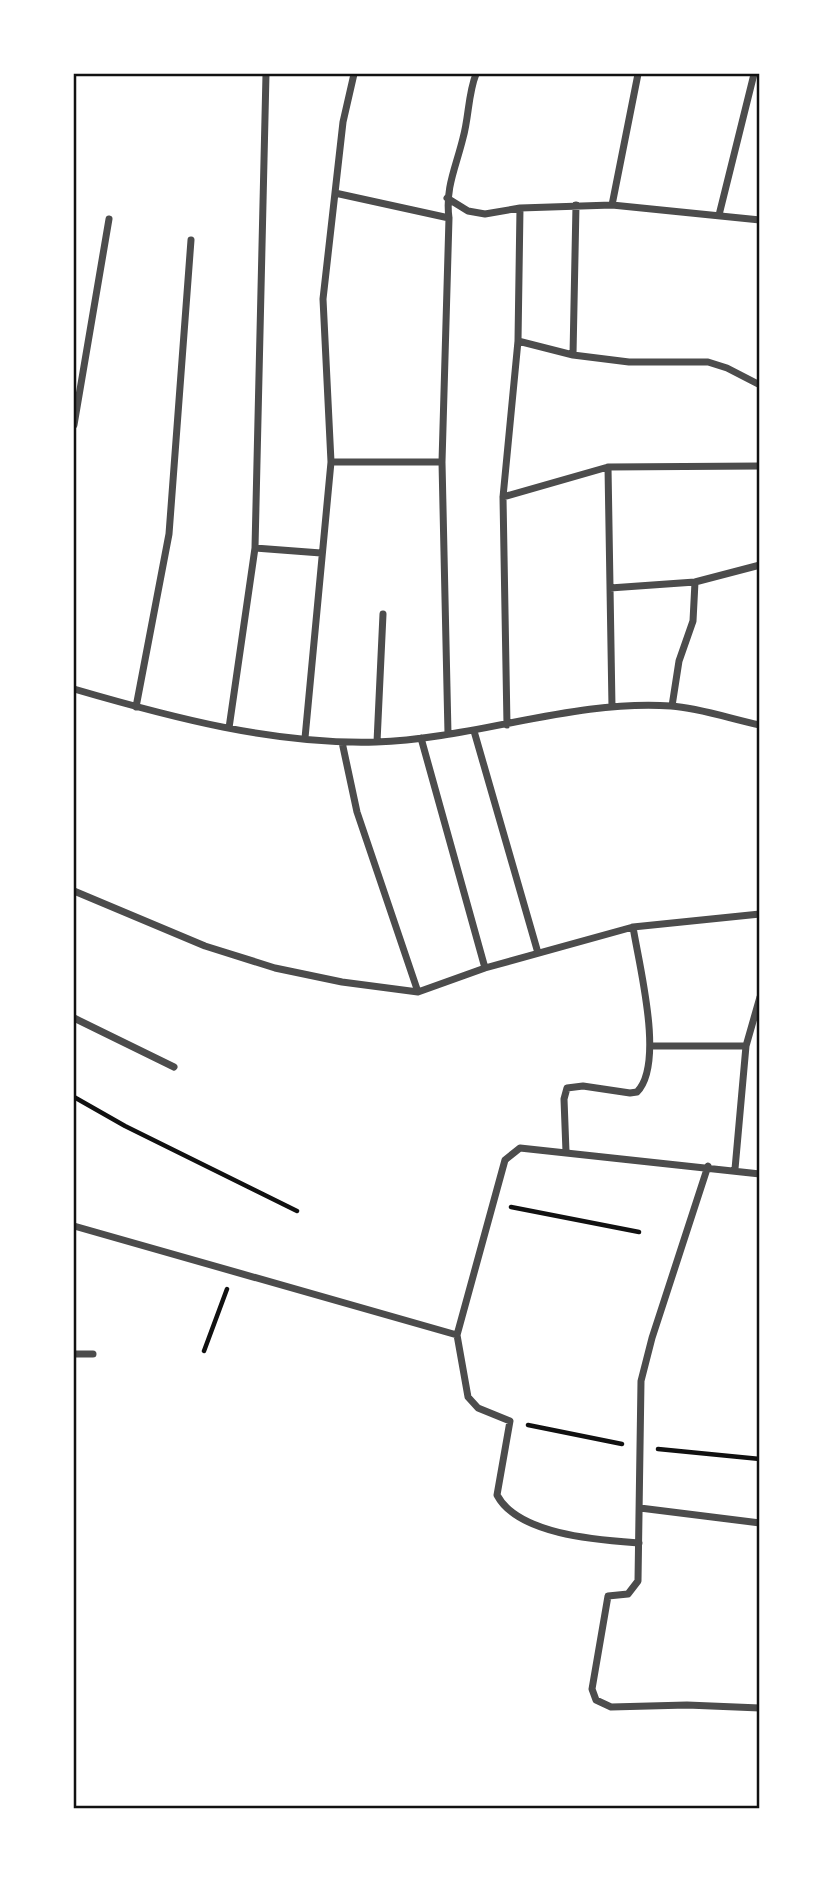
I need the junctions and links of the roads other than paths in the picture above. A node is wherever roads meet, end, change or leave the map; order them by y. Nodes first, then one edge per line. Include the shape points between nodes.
1 (265, 74) edge
2 (354, 74) edge
3 (476, 74) edge
4 (638, 74) edge
5 (754, 74) edge
6 (335, 193) junction
7 (447, 198) junction
8 (576, 205) junction
9 (612, 205) junction
10 (520, 208) junction
11 (719, 215) junction
12 (449, 218) junction
13 (109, 219) dead end
14 (760, 220) edge
15 (191, 240) dead end
16 (517, 341) junction
17 (573, 355) junction
18 (760, 385) edge
19 (74, 425) edge
20 (331, 462) junction
21 (442, 462) junction
22 (760, 466) edge
23 (608, 467) junction
24 (503, 497) junction
25 (255, 548) junction
26 (321, 553) junction
27 (760, 565) edge
28 (695, 582) junction
29 (610, 588) junction
30 (383, 614) dead end
31 (74, 689) edge
32 (672, 706) junction
33 (136, 707) junction
34 (612, 707) junction
35 (507, 725) junction
36 (760, 725) edge
37 (229, 728) junction
38 (474, 731) junction
39 (448, 734) junction
40 (305, 738) junction
41 (421, 738) junction
42 (342, 742) junction
43 (377, 742) junction
44 (74, 891) edge
45 (760, 914) edge
46 (633, 927) junction
47 (538, 953) junction
48 (485, 968) junction
49 (418, 992) junction
50 (760, 997) edge
51 (74, 1018) edge
52 (651, 1046) junction
53 (747, 1046) junction
54 (174, 1067) dead end
55 (566, 1152) junction
56 (708, 1166) junction
57 (735, 1169) junction
58 (760, 1174) edge
59 (74, 1226) edge
60 (457, 1335) junction
61 (74, 1354) edge
62 (93, 1354) dead end
63 (640, 1508) junction
64 (760, 1522) edge
65 (639, 1544) junction
66 (760, 1708) edge

1 - 25 street
2 - 6 street
3 - 7 street
4 - 9 street
5 - 11 street
6 - 12 street
6 - 20 street via 323,299
7 - 10 street via 468,211 485,214
7 - 12 street
8 - 9 street
8 - 10 street
8 - 17 street
9 - 11 street
10 - 16 street
11 - 14 street
12 - 21 street
13 - 19 street
15 - 33 street via 169,534
16 - 17 street
16 - 24 street
17 - 18 street via 629,362 708,362
20 - 21 street
20 - 26 street
21 - 39 street
22 - 23 street
23 - 24 street
23 - 29 street
24 - 35 street
25 - 26 street
25 - 37 street
26 - 40 street
27 - 28 street
28 - 29 street
28 - 32 street via 693,621 679,661
29 - 34 street
30 - 43 street
31 - 33 street
32 - 34 street
32 - 36 street
33 - 37 street
34 - 35 street
35 - 38 street
37 - 40 street
38 - 39 street
38 - 47 street
39 - 41 street
40 - 42 street
41 - 43 street
41 - 48 street
42 - 43 street
42 - 49 street via 357,812
44 - 49 street via 193,941 275,968
45 - 46 street
46 - 47 street
46 - 52 street
47 - 48 street
48 - 49 street
50 - 53 street
51 - 54 street
52 - 53 street
52 - 55 street via 647,1080 637,1093 575,1085 567,1088
53 - 57 street
55 - 56 street
55 - 60 street via 520,1148 505,1160
56 - 57 street
56 - 63 street via 641,1381
57 - 58 street
59 - 60 street
60 - 65 street via 468,1397 478,1408 510,1421 498,1495 502,1504 563,1534
61 - 62 street
63 - 64 street
63 - 65 street
65 - 66 street via 637,1587 628,1594 608,1596 592,1689 596,1700 611,1707

